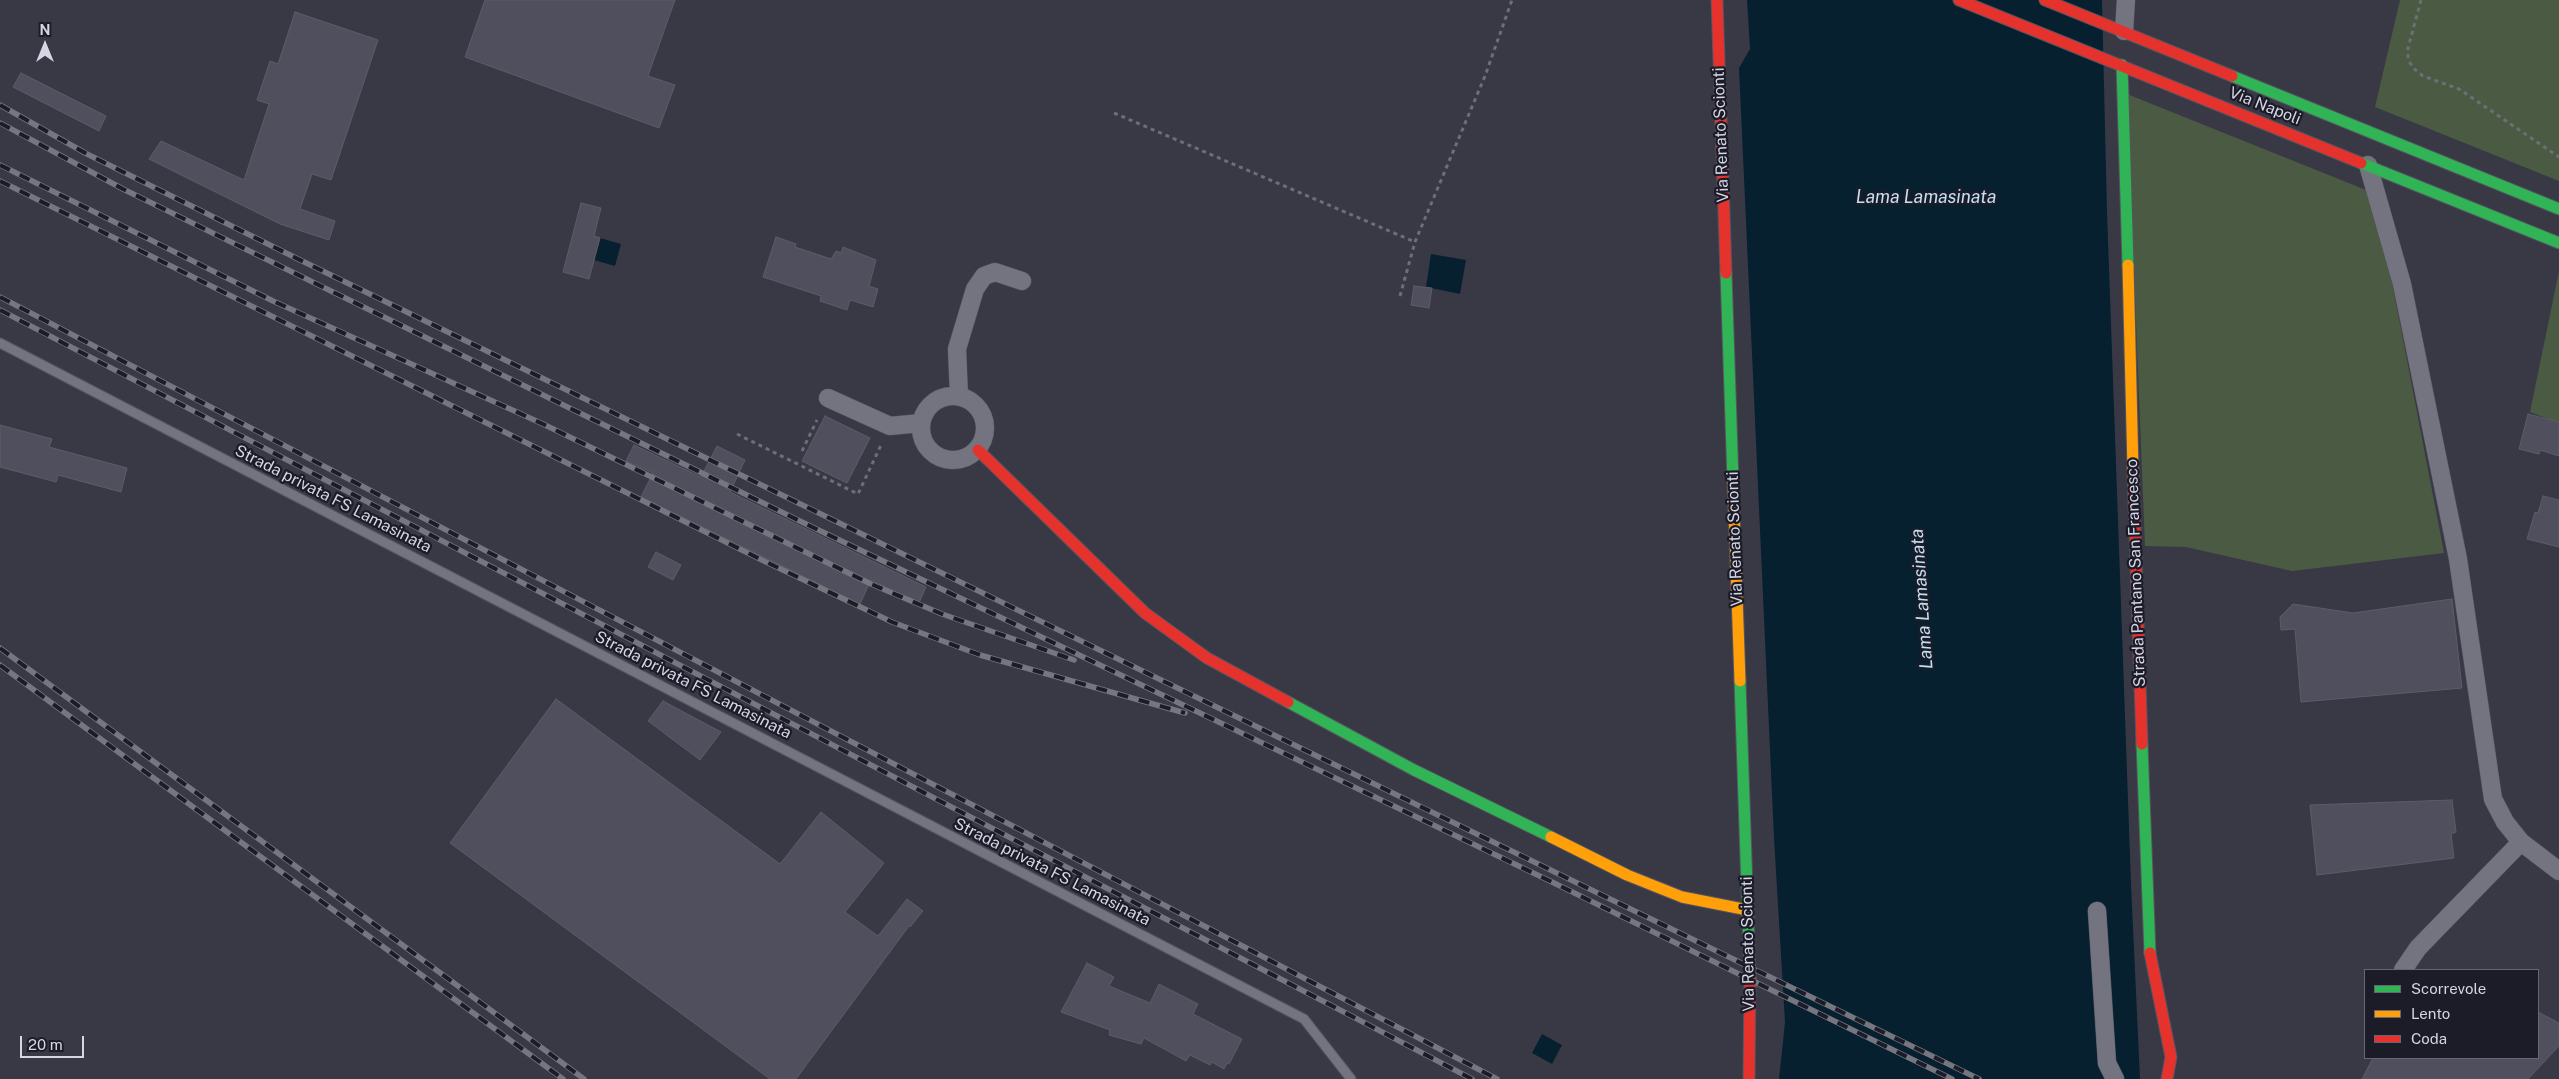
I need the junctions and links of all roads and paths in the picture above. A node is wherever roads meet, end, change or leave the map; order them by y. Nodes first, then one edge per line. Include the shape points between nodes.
1 (1512, 0) edge
2 (1717, 0) edge
3 (1958, 0) edge
4 (2045, 0) edge
5 (2126, 0) edge
6 (2421, 0) edge
7 (2124, 31) junction
8 (2122, 65) junction
9 (1114, 113) dead end
10 (2559, 156) edge
11 (2368, 165) junction
12 (2559, 209) edge
13 (1415, 242) junction
14 (2559, 243) edge
15 (1022, 281) dead end
16 (1400, 296) dead end
17 (0, 343) edge
18 (959, 396) junction
19 (828, 398) dead end
20 (817, 420) dead end
21 (921, 424) junction
22 (736, 434) dead end
23 (978, 450) junction
24 (802, 451) dead end
25 (878, 451) dead end
26 (2521, 842) junction
27 (2559, 871) edge
28 (1748, 910) junction
29 (2097, 911) dead end
30 (2405, 969) edge
31 (1351, 1079) edge
32 (1749, 1079) edge
33 (2115, 1079) edge
34 (2167, 1079) edge

1 - 13 path via 1485,76
2 - 28 street, Via Renato Scionti
3 - 8 street, Via Napoli
4 - 7 street, Via Napoli
5 - 7 street
6 - 10 path via 2408,48 2408,59 2413,68 2423,76 2459,89
7 - 12 street, Via Napoli
8 - 11 street, Via Napoli
8 - 34 street, Strada Pantano San Francesco via 2138,669 2150,948 2171,1057
9 - 13 path
11 - 14 street, Via Napoli
11 - 26 street via 2402,284 2458,559 2493,799
13 - 16 path
15 - 18 street via 995,272 984,276 975,289 957,349
17 - 31 lane, Strada privata FS Lamasinata via 1304,1019
18 - 21 street via 930,405
18 - 23 street via 970,400 984,417 986,428
19 - 21 street via 890,426
20 - 24 path
21 - 23 street via 924,443 939,457 959,460
22 - 25 path via 858,494
23 - 28 street via 1146,613 1207,658 1414,770 1627,875 1682,897
26 - 27 street
26 - 30 street via 2418,948
28 - 32 street, Via Renato Scionti
29 - 33 street via 2107,1063

